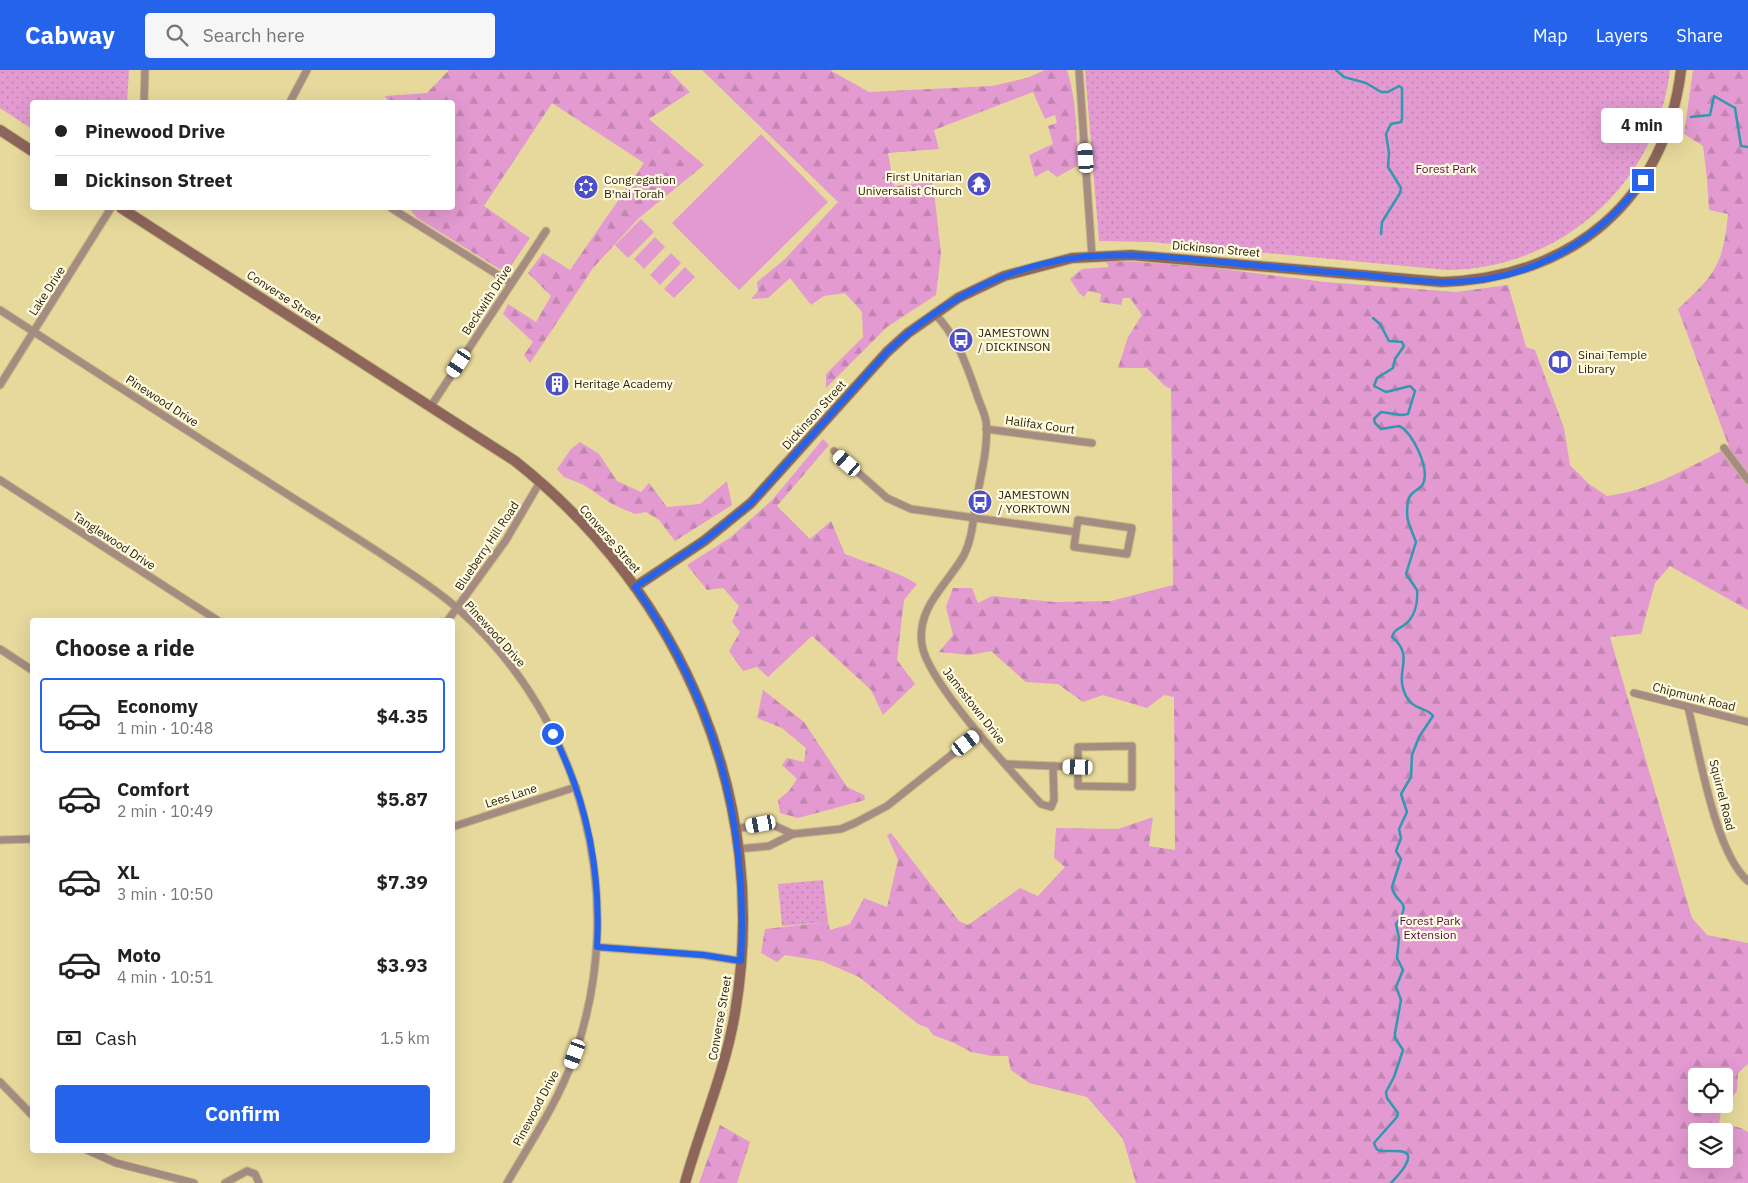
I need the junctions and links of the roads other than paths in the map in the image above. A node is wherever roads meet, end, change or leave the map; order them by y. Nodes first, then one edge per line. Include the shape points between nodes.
1 (146, 70) edge
2 (307, 70) edge
3 (1079, 70) edge
4 (1681, 70) edge
5 (144, 100) edge
6 (291, 100) edge
7 (0, 130) edge
8 (30, 150) edge
9 (110, 210) edge
10 (124, 210) edge
11 (394, 210) edge
12 (546, 231) dead end
13 (1092, 256) junction
14 (511, 283) junction
15 (0, 310) edge
16 (934, 313) junction
17 (34, 332) junction
18 (0, 385) edge
19 (431, 406) junction
20 (986, 429) junction
21 (1092, 443) dead end
22 (1724, 448) dead end
23 (834, 451) dead end
24 (0, 480) edge
25 (1748, 480) edge
26 (540, 482) junction
27 (973, 517) junction
28 (1076, 532) junction
29 (635, 587) junction
30 (458, 608) junction
31 (214, 618) edge
32 (450, 618) edge
33 (0, 650) edge
34 (30, 669) edge
35 (1634, 693) dead end
36 (1688, 707) junction
37 (1748, 722) edge
38 (979, 733) junction
39 (1005, 764) junction
40 (1053, 766) junction
41 (1078, 767) junction
42 (576, 787) junction
43 (455, 826) edge
44 (736, 829) junction
45 (793, 834) junction
46 (30, 839) edge
47 (0, 840) edge
48 (738, 849) junction
49 (1748, 881) edge
50 (597, 947) junction
51 (741, 961) junction
52 (0, 1082) edge
53 (30, 1114) edge
54 (94, 1153) edge
55 (194, 1183) edge
56 (225, 1183) edge
57 (258, 1183) edge
58 (507, 1183) edge
59 (685, 1183) edge

1 - 5 street
2 - 6 street
3 - 13 street
4 - 13 main road, Dickinson Street via 1668,131 1636,189 1616,212 1584,239 1550,259 1520,271 1482,280 1442,282 1159,256
7 - 8 main road
9 - 17 street, Lake Drive
10 - 19 main road, Converse Street
11 - 14 street
12 - 14 street, Beckwith Drive
13 - 16 main road, Dickinson Street via 1060,260 1004,276 966,293
14 - 19 street, Beckwith Drive
15 - 17 street, Pinewood Drive
16 - 20 street, Jamestown Drive via 959,347 984,414
16 - 29 main road, Dickinson Street via 887,352 745,508 704,541
17 - 18 street, Lake Drive
17 - 30 street, Pinewood Drive via 360,539
19 - 26 main road, Converse Street via 501,451
20 - 21 street, Halifax Court
20 - 27 street, Jamestown Drive
22 - 25 street
23 - 27 street via 896,503
24 - 31 street, Tanglewood Drive
26 - 29 main road, Converse Street via 594,536
26 - 30 street, Blueberry Hill Road via 506,540
27 - 28 street
27 - 38 street, Jamestown Drive via 966,549 930,603 921,638 933,673
28 - 28 street via 1078,520 1132,528 1127,554 1074,547
29 - 44 main road, Converse Street via 670,640 700,700 718,753
30 - 32 street, Blueberry Hill Road
30 - 42 street, Pinewood Drive via 527,687 558,744
33 - 34 street
35 - 36 street, Chipmunk Road
36 - 37 street, Chipmunk Road
36 - 49 street, Squirrel Road via 1721,837 1736,869
38 - 39 street, Jamestown Drive
38 - 45 street via 875,814 841,829
39 - 40 street
39 - 40 street, Jamestown Drive via 1041,804 1051,807 1054,800
40 - 41 street
41 - 41 street via 1078,747 1132,746 1132,786 1078,786
42 - 43 street, Lees Lane
42 - 50 street, Pinewood Drive via 586,819 593,861
44 - 45 street via 767,825
44 - 48 main road, Converse Street
45 - 48 street via 769,846
46 - 47 street
48 - 51 main road, Converse Street via 743,907
50 - 51 street
50 - 58 street, Pinewood Drive via 587,1009 569,1068 554,1102
51 - 59 main road, Converse Street via 735,1013 723,1068
52 - 53 street
54 - 55 street via 116,1163
56 - 57 street via 247,1171 255,1174

